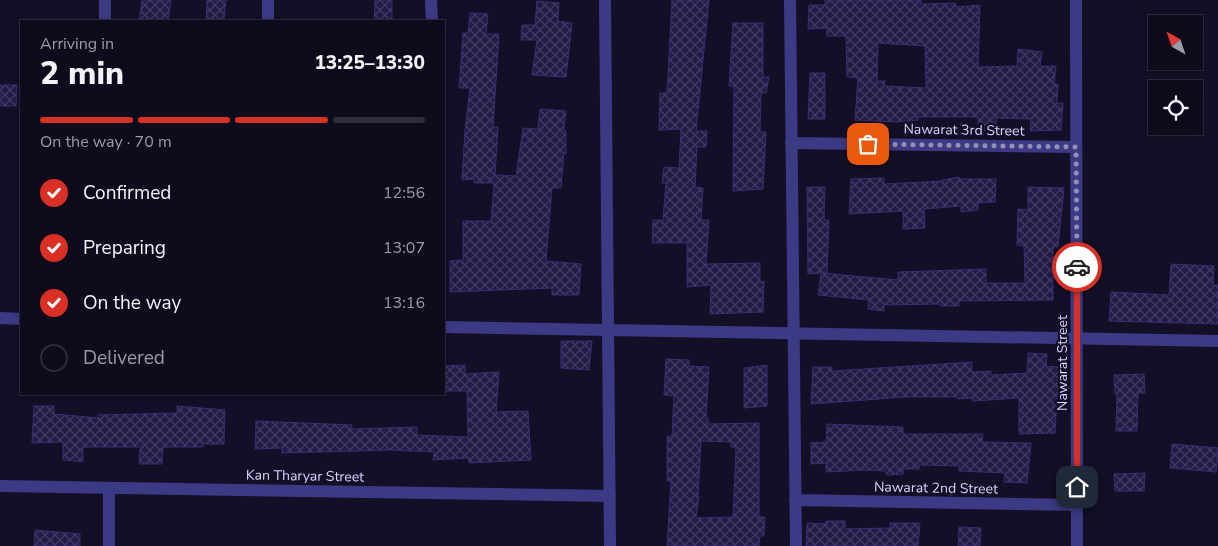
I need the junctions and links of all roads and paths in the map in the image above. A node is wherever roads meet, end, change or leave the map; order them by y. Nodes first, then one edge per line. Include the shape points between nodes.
1 (105, 0) edge
2 (268, 0) edge
3 (431, 0) edge
4 (605, 0) edge
5 (790, 0) edge
6 (1076, 0) edge
7 (105, 20) edge
8 (268, 20) edge
9 (432, 20) edge
10 (792, 143) junction
11 (1076, 147) junction
12 (0, 318) edge
13 (20, 319) edge
14 (445, 327) edge
15 (608, 330) junction
16 (793, 333) junction
17 (1077, 339) junction
18 (1218, 341) edge
19 (0, 486) edge
20 (109, 488) junction
21 (610, 496) junction
22 (795, 500) junction
23 (1077, 505) junction
24 (109, 546) edge
25 (610, 546) edge
26 (796, 546) edge
27 (1077, 546) edge

1 - 7 street
2 - 8 street
3 - 9 street
4 - 15 street
5 - 10 street
6 - 11 street, Nawarat Street
10 - 11 street, Nawarat 3rd Street
10 - 16 street
11 - 17 street, Nawarat Street
12 - 13 street
14 - 15 street
15 - 16 street
15 - 21 street
16 - 17 street
16 - 22 street
17 - 18 street
17 - 23 street, Nawarat Street
19 - 20 street, Kan Tharyar Street
20 - 21 street, Kan Tharyar Street
20 - 24 street
21 - 25 street
22 - 23 street, Nawarat 2nd Street
22 - 26 street
23 - 27 street, Nawarat Street

